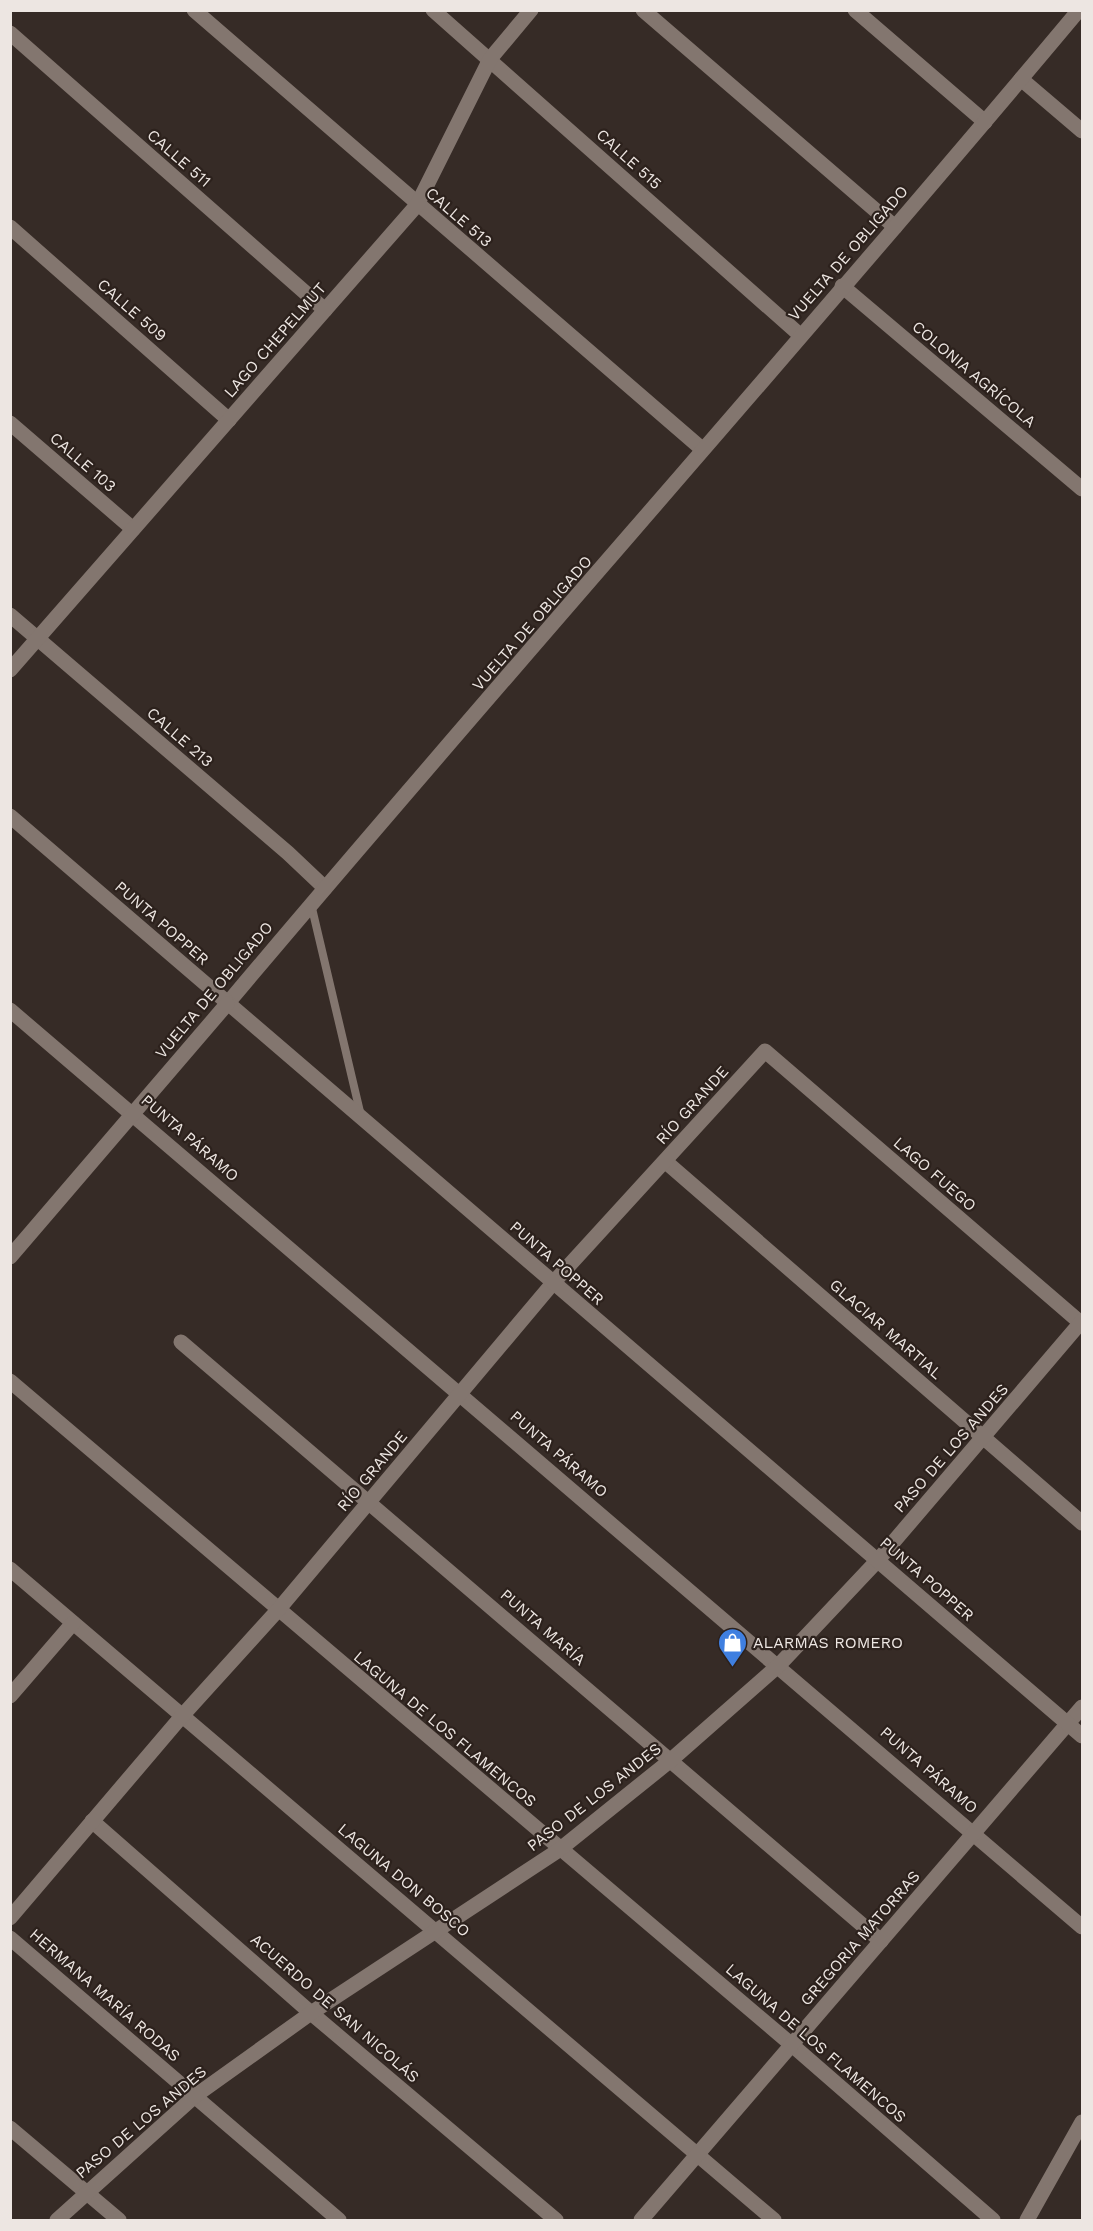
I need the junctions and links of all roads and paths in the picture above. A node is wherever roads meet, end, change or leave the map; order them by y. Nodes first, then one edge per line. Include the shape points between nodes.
1 (194, 10) edge
2 (433, 10) edge
3 (531, 10) edge
4 (643, 10) edge
5 (855, 10) edge
6 (1072, 13) edge
7 (10, 33) edge
8 (490, 60) junction
9 (1022, 79) junction
10 (985, 122) junction
11 (1083, 131) edge
12 (417, 204) junction
13 (896, 226) junction
14 (10, 227) edge
15 (842, 286) junction
16 (325, 310) junction
17 (800, 335) junction
18 (230, 420) junction
19 (10, 423) edge
20 (702, 448) junction
21 (1083, 489) edge
22 (133, 529) junction
23 (10, 615) edge
24 (38, 638) junction
25 (10, 670) edge
26 (10, 816) edge
27 (325, 888) junction
28 (311, 903) junction
29 (227, 1004) junction
30 (10, 1010) edge
31 (765, 1051) joint
32 (134, 1113) junction
33 (362, 1118) junction
34 (666, 1162) junction
35 (10, 1257) edge
36 (553, 1283) junction
37 (1082, 1323) edge
38 (180, 1342) dead end
39 (10, 1381) edge
40 (462, 1394) junction
41 (985, 1438) junction
42 (370, 1502) junction
43 (1083, 1523) edge
44 (878, 1560) junction
45 (10, 1569) edge
46 (278, 1610) junction
47 (74, 1623) junction
48 (779, 1665) junction
49 (10, 1696) edge
50 (1083, 1707) edge
51 (182, 1716) junction
52 (1068, 1724) junction
53 (1083, 1736) edge
54 (671, 1760) junction
55 (92, 1821) junction
56 (975, 1833) junction
57 (559, 1850) junction
58 (10, 1918) edge
59 (1083, 1927) edge
60 (436, 1930) junction
61 (10, 1938) edge
62 (881, 1941) junction
63 (311, 2013) junction
64 (792, 2045) junction
65 (195, 2096) junction
66 (1083, 2122) edge
67 (10, 2128) edge
68 (698, 2155) junction
69 (86, 2191) junction
70 (57, 2220) edge
71 (119, 2220) edge
72 (339, 2220) edge
73 (556, 2220) edge
74 (641, 2220) edge
75 (774, 2220) edge
76 (993, 2220) edge
77 (1027, 2220) edge

1 - 12 street, CALLE 513
2 - 8 street, CALLE 515
3 - 8 street, LAGO CHEPELMUT
4 - 13 street
5 - 10 street
6 - 9 street, VUELTA DE OBLIGADO
7 - 16 street, CALLE 511
8 - 12 street, LAGO CHEPELMUT
8 - 17 street, CALLE 515
9 - 10 street, VUELTA DE OBLIGADO
9 - 11 street
10 - 13 street, VUELTA DE OBLIGADO
12 - 16 street, LAGO CHEPELMUT
12 - 20 street, CALLE 513
13 - 15 street, VUELTA DE OBLIGADO
14 - 18 street, CALLE 509
15 - 17 street, VUELTA DE OBLIGADO
15 - 21 street, COLONIA AGRÍCOLA
16 - 18 street, LAGO CHEPELMUT
17 - 20 street, VUELTA DE OBLIGADO
18 - 22 street, LAGO CHEPELMUT
19 - 22 street, CALLE 103
20 - 27 street, VUELTA DE OBLIGADO via 622,547
22 - 24 street, LAGO CHEPELMUT
23 - 24 street, CALLE 213
24 - 25 street, LAGO CHEPELMUT
24 - 27 street, CALLE 213
26 - 29 street, PUNTA POPPER
27 - 28 street, VUELTA DE OBLIGADO
28 - 29 street, VUELTA DE OBLIGADO
28 - 33 lane
29 - 32 street, VUELTA DE OBLIGADO
29 - 33 street, PUNTA POPPER
30 - 32 street, PUNTA PÁRAMO
31 - 34 street, RÍO GRANDE
31 - 37 street, LAGO FUEGO
32 - 35 street, VUELTA DE OBLIGADO
32 - 40 street, PUNTA PÁRAMO
33 - 36 street, PUNTA POPPER
34 - 36 street, RÍO GRANDE
34 - 41 street, GLACIAR MARTIAL
36 - 40 street, RÍO GRANDE
36 - 44 street, PUNTA POPPER
37 - 41 street, PASO DE LOS ANDES
38 - 42 street, PUNTA MARÍA
39 - 46 street, LAGUNA DE LOS FLAMENCOS
40 - 42 street, RÍO GRANDE
40 - 48 street, PUNTA PÁRAMO
41 - 43 street, GLACIAR MARTIAL
41 - 44 street, PASO DE LOS ANDES
42 - 46 street, RÍO GRANDE
42 - 54 street, PUNTA MARÍA
44 - 48 street, PASO DE LOS ANDES
44 - 52 street, PUNTA POPPER
45 - 47 street, LAGUNA DON BOSCO
46 - 51 street, RÍO GRANDE
46 - 57 street, LAGUNA DE LOS FLAMENCOS
47 - 49 street
47 - 51 street, LAGUNA DON BOSCO
48 - 54 street, PASO DE LOS ANDES
48 - 56 street, PUNTA PÁRAMO
50 - 52 street, GREGORIA MATORRAS
51 - 55 street, RÍO GRANDE
51 - 60 street, LAGUNA DON BOSCO
52 - 53 street, PUNTA POPPER
52 - 56 street, GREGORIA MATORRAS
54 - 57 street, PASO DE LOS ANDES
54 - 62 street, PUNTA MARÍA
55 - 58 street, RÍO GRANDE
55 - 63 street, ACUERDO DE SAN NICOLÁS
56 - 59 street, PUNTA PÁRAMO
56 - 62 street, GREGORIA MATORRAS
57 - 60 street, PASO DE LOS ANDES
57 - 64 street, LAGUNA DE LOS FLAMENCOS
60 - 63 street, PASO DE LOS ANDES
60 - 68 street, LAGUNA DON BOSCO
61 - 65 street, HERMANA MARÍA RODAS
62 - 64 street, GREGORIA MATORRAS
63 - 65 street, PASO DE LOS ANDES
63 - 73 street, ACUERDO DE SAN NICOLÁS
64 - 68 street, GREGORIA MATORRAS
64 - 76 street, LAGUNA DE LOS FLAMENCOS
65 - 69 street, PASO DE LOS ANDES
65 - 72 street, HERMANA MARÍA RODAS
66 - 77 street
67 - 69 street
68 - 74 street, GREGORIA MATORRAS
68 - 75 street, LAGUNA DON BOSCO
69 - 70 street, PASO DE LOS ANDES
69 - 71 street

